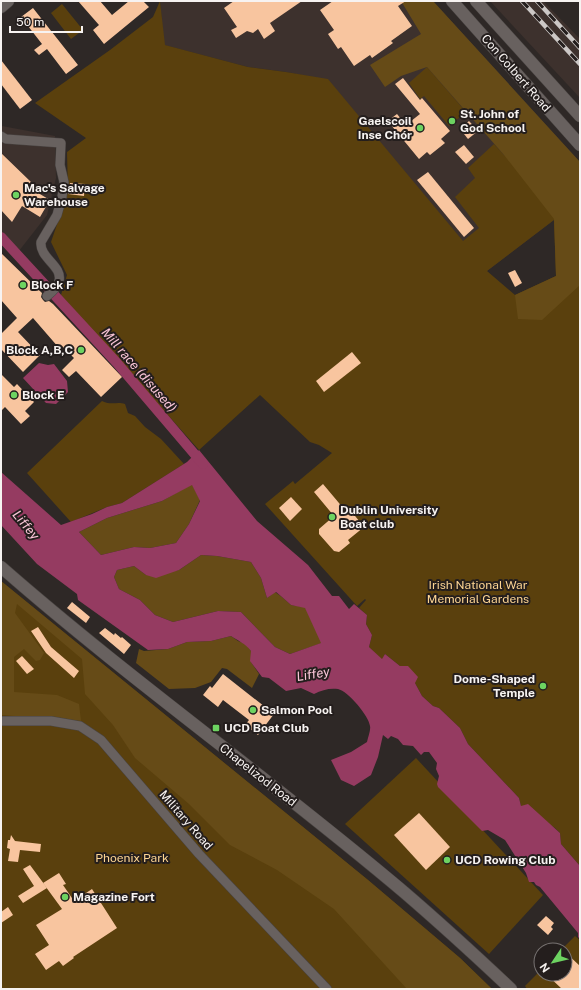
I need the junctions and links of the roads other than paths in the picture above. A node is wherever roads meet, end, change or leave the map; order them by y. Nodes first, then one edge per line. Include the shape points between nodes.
1 (8, 1) edge
2 (452, 1) edge
3 (476, 1) edge
4 (1, 7) edge
5 (580, 116) edge
6 (1, 136) edge
7 (580, 145) edge
8 (47, 296) dead end
9 (1, 567) edge
10 (1, 721) edge
11 (327, 989) edge
12 (511, 989) edge

1 - 4 main road
2 - 7 main road, Con Colbert Road
3 - 5 main road, Con Colbert Road
6 - 8 street via 6,139 61,143 60,165 64,182 62,197 57,215 40,247 58,272 57,287
9 - 12 main road, Chapelizod Road via 405,893
10 - 11 street, Military Road via 51,721 80,726 101,740 199,854

